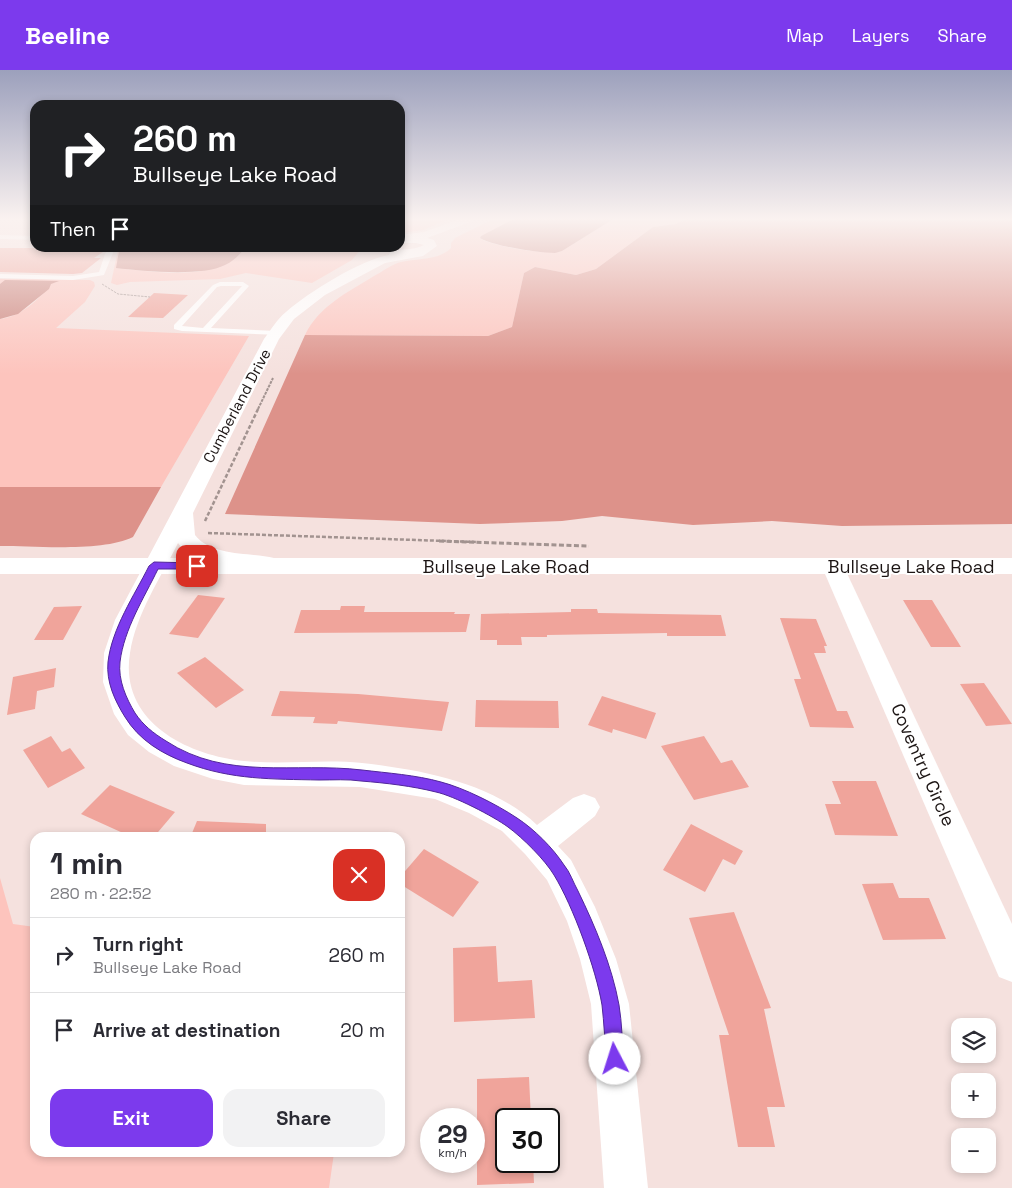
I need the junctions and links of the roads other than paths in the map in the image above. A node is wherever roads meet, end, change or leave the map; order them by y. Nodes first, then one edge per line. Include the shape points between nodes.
1 (103, 270) edge
2 (357, 270) edge
3 (362, 270) edge
4 (352, 275) junction
5 (0, 276) edge
6 (206, 330) junction
7 (277, 333) junction
8 (182, 512) junction
9 (0, 566) edge
10 (154, 566) junction
11 (286, 566) junction
12 (1012, 566) edge
13 (833, 567) junction
14 (584, 807) dead end
15 (536, 844) junction
16 (1012, 964) edge
17 (626, 1188) edge

1 - 5 lane via 102,274 73,278
2 - 4 street, Cumberland Drive
3 - 4 street, Cumberland Drive
4 - 7 street, Cumberland Drive via 320,292 289,316
6 - 6 lane via 219,315 246,286 215,286 177,327
6 - 7 lane
7 - 8 street, Cumberland Drive
8 - 10 street, Cumberland Drive
8 - 11 street via 183,534 192,545 209,553
9 - 10 street, Bullseye Lake Road
10 - 11 street, Bullseye Lake Road
10 - 15 street, Cumberland Drive via 120,635 114,662 120,700 148,736 174,753 225,770 261,774 360,775 440,787 513,822
11 - 13 street, Bullseye Lake Road
12 - 13 street, Bullseye Lake Road
13 - 16 street, Coventry Circle
14 - 15 street
15 - 17 street, Cumberland Drive via 559,870 583,918 610,1004

